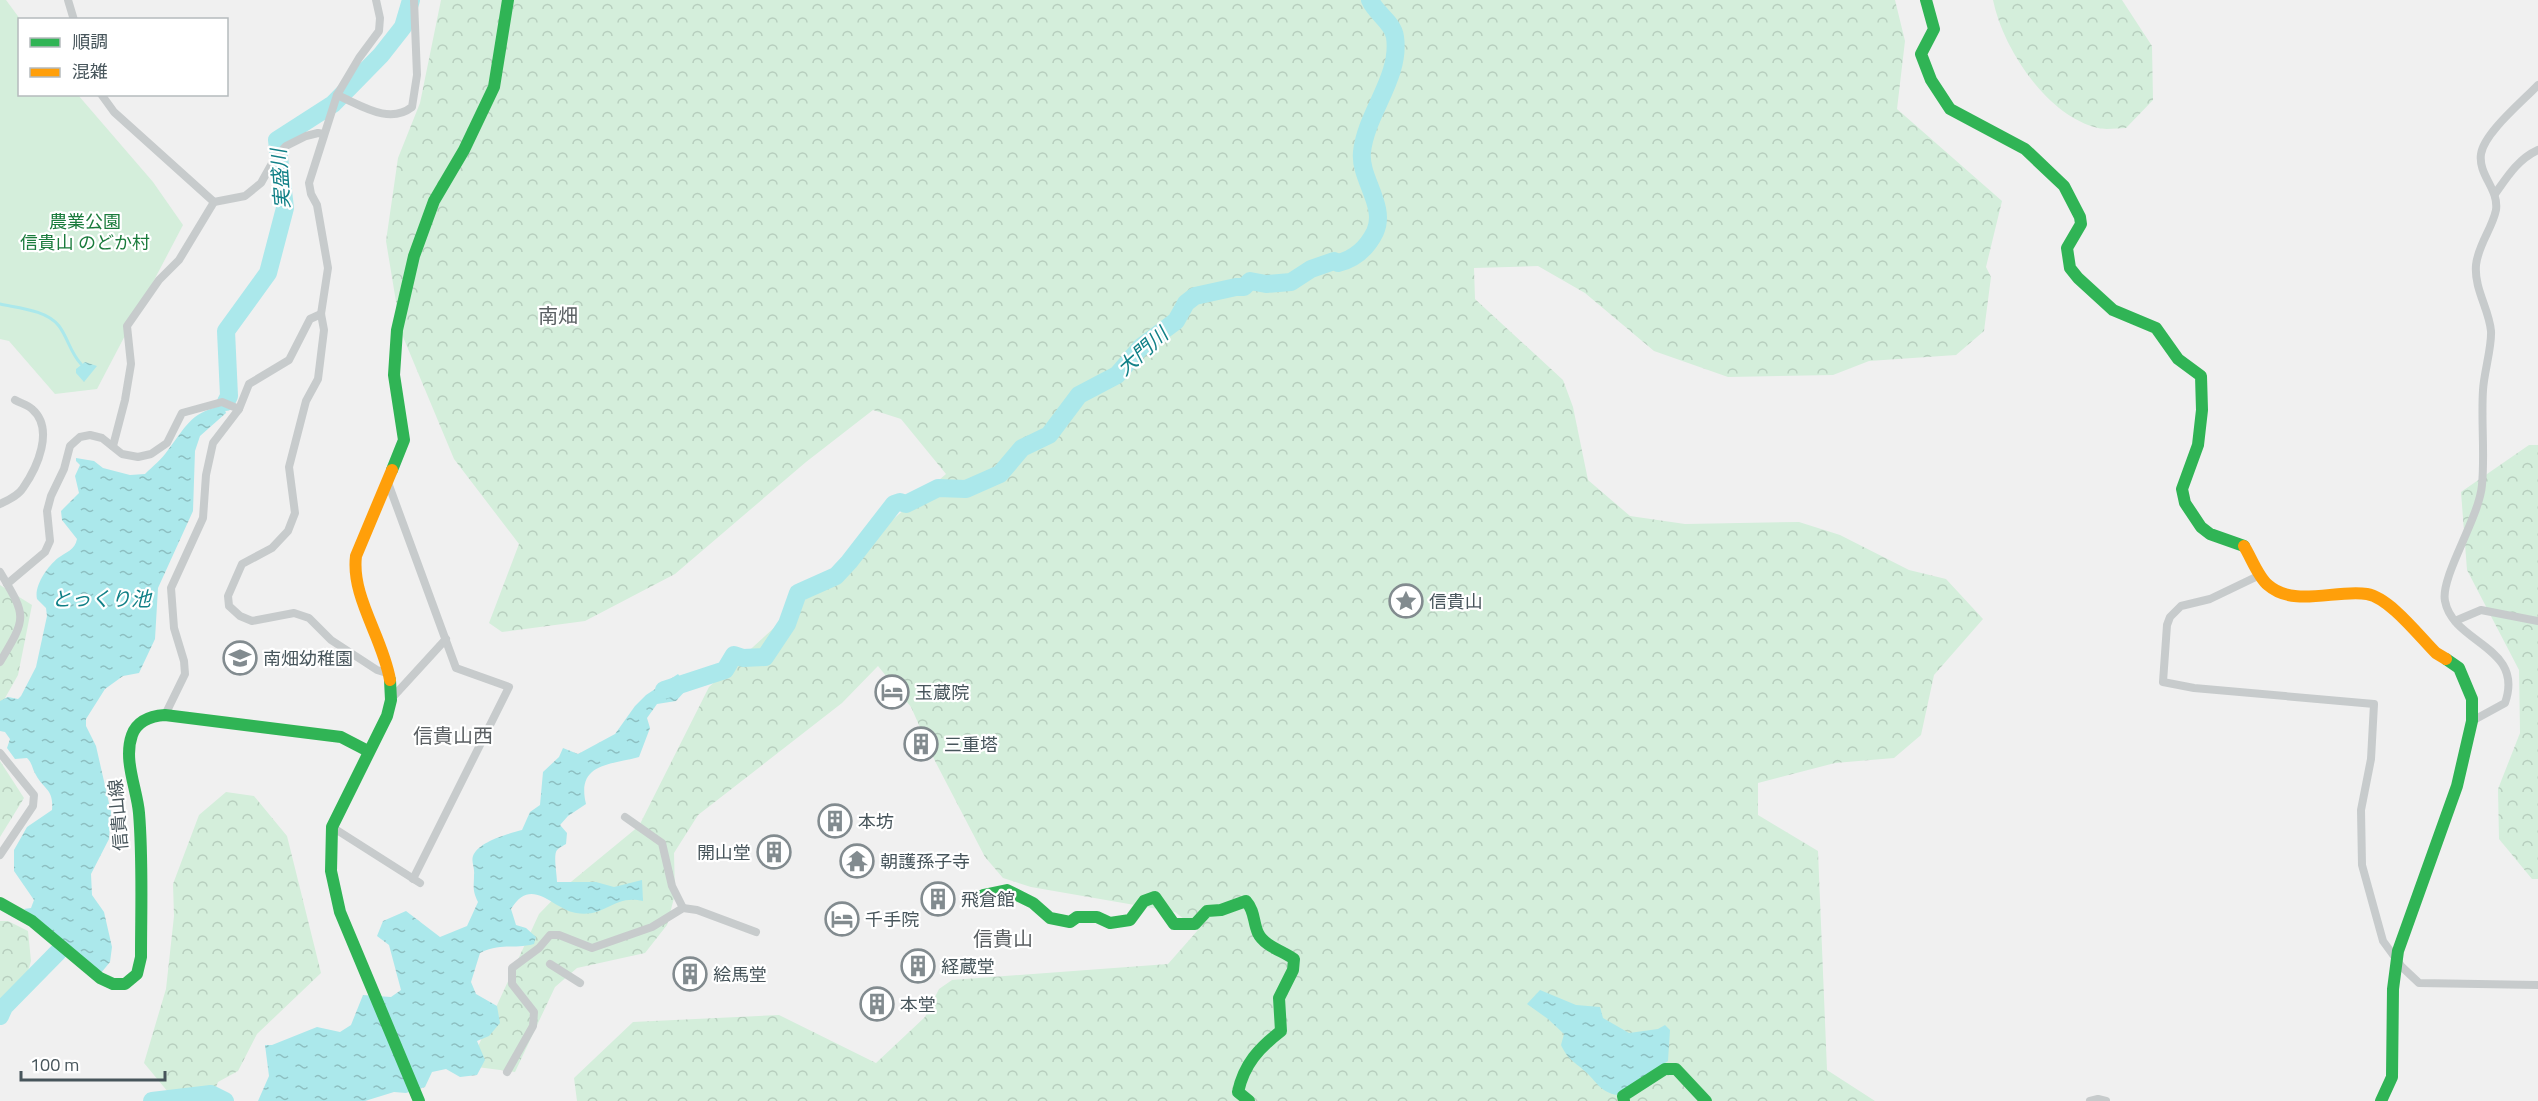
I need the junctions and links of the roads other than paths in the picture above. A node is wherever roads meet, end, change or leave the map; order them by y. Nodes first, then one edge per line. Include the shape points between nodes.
1 (68, 0) edge
2 (376, 0) edge
3 (414, 0) edge
4 (508, 0) edge
5 (1926, 0) edge
6 (73, 18) edge
7 (2538, 85) edge
8 (338, 95) junction
9 (102, 96) edge
10 (323, 134) junction
11 (2538, 150) edge
12 (2495, 194) junction
13 (214, 202) junction
14 (321, 314) junction
15 (15, 400) dead end
16 (239, 409) junction
17 (112, 446) junction
18 (387, 480) junction
19 (0, 504) edge
20 (0, 572) edge
21 (2260, 575) junction
22 (8, 584) junction
23 (2456, 621) junction
24 (2538, 621) edge
25 (446, 639) junction
26 (0, 662) edge
27 (390, 674) junction
28 (392, 698) junction
29 (165, 715) junction
30 (2472, 721) junction
31 (368, 752) junction
32 (0, 753) edge
33 (625, 817) dead end
34 (332, 827) junction
35 (0, 855) edge
36 (983, 895) dead end
37 (0, 903) edge
38 (683, 908) junction
39 (756, 932) dead end
40 (2397, 961) junction
41 (550, 964) dead end
42 (580, 983) dead end
43 (2538, 985) edge
44 (507, 1072) dead end
45 (419, 1101) edge
46 (1249, 1101) edge
47 (1624, 1101) edge
48 (1706, 1101) edge
49 (2090, 1101) edge
50 (2106, 1101) edge
51 (2381, 1101) edge

1 - 6 street
2 - 8 street via 380,31
3 - 8 street via 417,75 412,107 393,116
4 - 18 main road via 494,87 434,201 414,256 397,330 394,375 404,440
5 - 21 main road via 1934,29 1921,54 1931,80 1950,109 2025,149 2064,186 2081,224 2067,248 2070,268 2113,310 2156,328 2178,359 2201,376 2198,445 2182,489 2185,503 2210,534 2244,546
7 - 12 street via 2492,133 2481,154 2482,171
8 - 10 street
9 - 13 street via 114,112
10 - 13 street via 306,136 286,146 261,183 245,196
10 - 14 street via 309,183 328,268
11 - 12 street via 2515,167
12 - 23 street via 2496,209 2475,268 2491,331 2483,390 2482,485 2479,505 2446,585 2444,600
13 - 17 street via 179,260 159,280 127,326 131,364
14 - 16 street via 310,319 289,360 249,384
14 - 27 street via 324,330 318,379 306,401 290,467 295,513 288,531 272,548 242,564 228,596 229,606 252,621 294,613 309,618 331,640 377,670
15 - 19 street via 33,410 44,439 23,488
16 - 17 street via 222,402 182,413 167,442 151,454 122,454
16 - 29 street via 213,443 202,518 171,588 174,628 185,674
17 - 22 street via 90,435 80,437 70,446 47,511 48,546
18 - 25 street
18 - 27 main road via 354,571
20 - 22 street
21 - 30 main road via 2267,585 2282,593 2367,594 2384,602 2436,653 2459,668 2472,699
21 - 40 street via 2210,599 2181,606 2170,617 2163,682 2374,704 2372,759 2361,810 2362,866 2383,941
22 - 26 street via 22,621
23 - 24 street via 2481,610
23 - 30 street via 2502,662 2509,677 2505,703
25 - 28 street
25 - 34 street via 456,668 508,687 417,881
27 - 28 main road
28 - 31 main road
29 - 31 main road, 信貴山線 via 341,737
29 - 37 main road, 信貴山線 via 151,716 142,722 130,742 139,815 141,957 134,979 118,985 98,976 21,914
30 - 40 main road via 2457,786 2406,925
31 - 34 main road
32 - 35 street via 33,795 33,806
33 - 38 street via 662,843 672,886
34 - 45 main road via 330,860 344,923
36 - 46 main road via 1007,890 1033,903 1050,918 1070,922 1077,917 1097,917 1110,923 1130,920 1144,901 1155,897 1174,924 1195,924 1206,912 1246,901 1255,910 1256,928 1262,939 1294,959 1293,970 1279,998 1281,1031 1258,1048 1240,1077 1238,1092
38 - 39 street
38 - 44 street via 652,927 592,948 550,935 512,968 512,984 534,1012 533,1026
40 - 43 street via 2418,983
40 - 51 main road via 2392,1077
41 - 42 street
47 - 48 main road via 1623,1096 1665,1069 1676,1069
49 - 50 street

